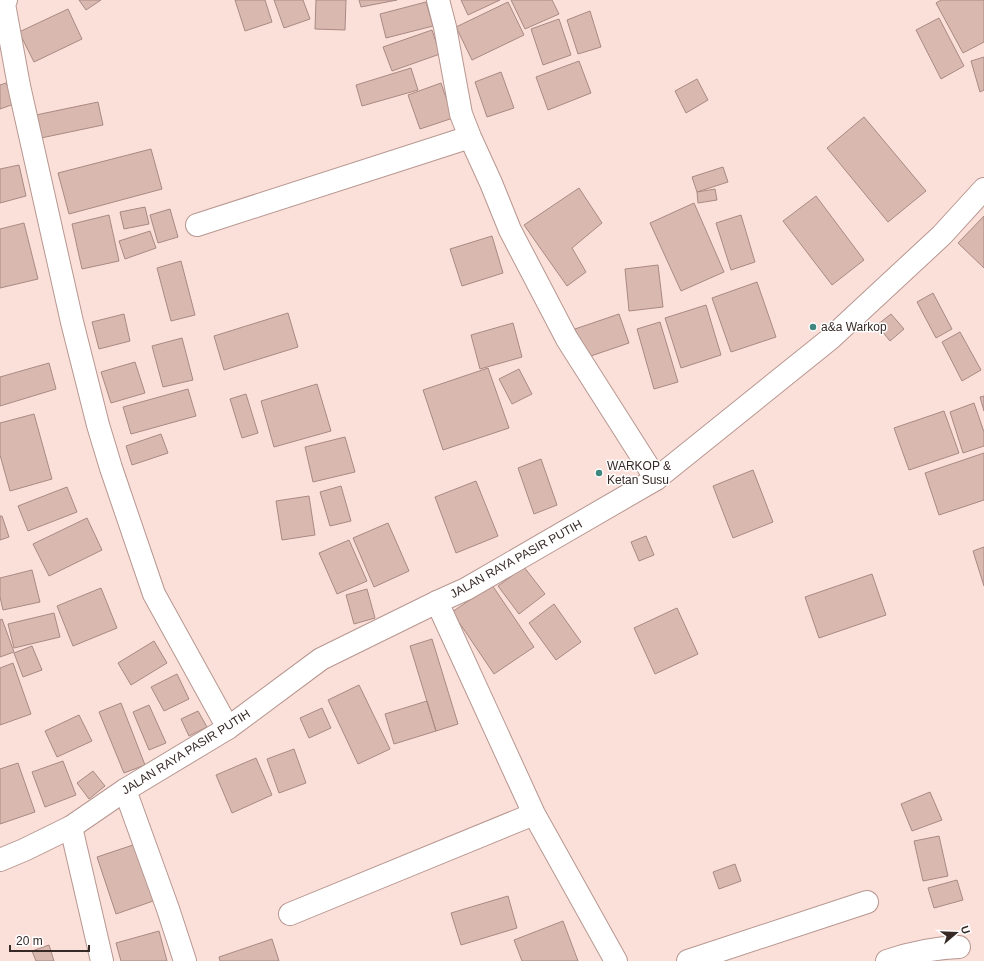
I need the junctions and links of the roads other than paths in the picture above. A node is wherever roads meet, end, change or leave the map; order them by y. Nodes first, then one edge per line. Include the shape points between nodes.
1 (6, 0) edge
2 (438, 0) edge
3 (470, 137) junction
4 (984, 189) edge
5 (197, 225) dead end
6 (656, 479) junction
7 (437, 602) junction
8 (228, 728) junction
9 (124, 790) junction
10 (534, 814) junction
11 (72, 827) junction
12 (0, 860) edge
13 (867, 902) dead end
14 (290, 914) dead end
15 (959, 947) dead end
16 (102, 961) edge
17 (185, 961) edge
18 (616, 961) edge
19 (688, 961) edge
20 (887, 961) edge

1 - 8 street via 4,4 20,93 72,322 111,468 154,594
2 - 3 street via 461,114
3 - 5 street
3 - 6 street via 510,230 568,339
4 - 6 street, JALAN RAYA PASIR PUTIH via 942,235 830,339
6 - 7 street, JALAN RAYA PASIR PUTIH via 466,589
7 - 8 street, JALAN RAYA PASIR PUTIH via 321,659
7 - 10 street
8 - 9 street, JALAN RAYA PASIR PUTIH
9 - 11 street, JALAN RAYA PASIR PUTIH
9 - 17 street
10 - 14 street
10 - 18 street
11 - 12 street, JALAN RAYA PASIR PUTIH
11 - 16 street
13 - 19 street
15 - 20 street via 942,948

